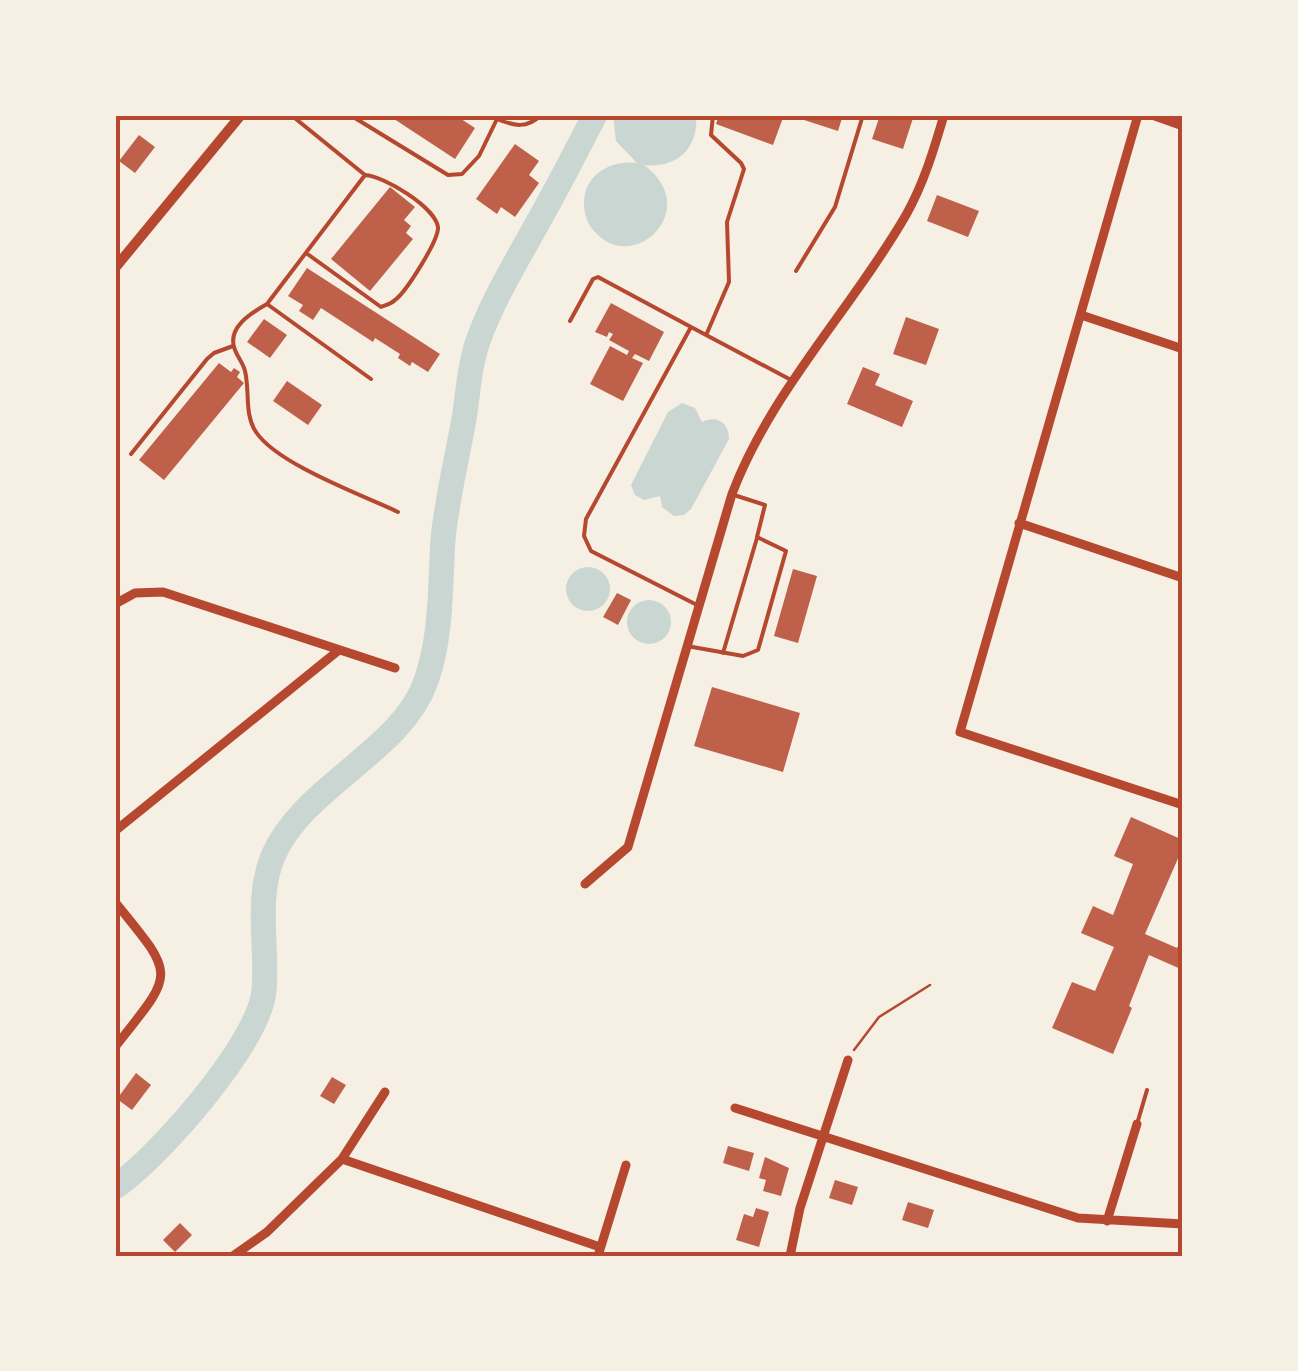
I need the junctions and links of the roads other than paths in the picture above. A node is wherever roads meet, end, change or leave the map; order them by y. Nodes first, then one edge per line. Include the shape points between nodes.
1 (241, 115) edge
2 (291, 115) edge
3 (350, 115) edge
4 (541, 115) edge
5 (713, 115) edge
6 (863, 115) edge
7 (944, 115) edge
8 (1138, 115) edge
9 (1152, 115) edge
10 (495, 117) edge
11 (1183, 126) edge
12 (366, 176) junction
13 (306, 252) junction
14 (115, 268) edge
15 (796, 271) dead end
16 (267, 304) junction
17 (1081, 315) junction
18 (570, 321) dead end
19 (691, 327) junction
20 (706, 335) junction
21 (233, 346) junction
22 (1183, 349) edge
23 (372, 378) dead end
24 (792, 381) junction
25 (131, 454) dead end
26 (732, 494) junction
27 (398, 512) dead end
28 (1019, 523) junction
29 (757, 537) junction
30 (1183, 578) edge
31 (115, 604) edge
32 (699, 606) junction
33 (688, 646) junction
34 (338, 650) junction
35 (723, 653) junction
36 (395, 668) dead end
37 (1183, 805) edge
38 (115, 831) edge
39 (584, 884) dead end
40 (115, 902) edge
41 (115, 1047) edge
42 (848, 1060) road end
43 (1147, 1090) dead end
44 (385, 1092) dead end
45 (735, 1108) dead end
46 (1137, 1124) joint
47 (823, 1137) junction
48 (342, 1160) junction
49 (626, 1164) dead end
50 (1107, 1221) junction
51 (1183, 1224) edge
52 (599, 1251) edge
53 (233, 1256) edge
54 (790, 1256) edge

1 - 14 street
2 - 12 lane
3 - 10 lane via 448,176 462,174 480,156
4 - 10 lane via 516,127
5 - 20 lane via 711,135 744,169 726,222 729,282
6 - 15 lane via 836,207
7 - 24 street via 906,214
8 - 17 street
9 - 11 street
12 - 13 lane
12 - 13 lane via 393,183 438,227 436,241 395,300 381,307
13 - 16 lane
16 - 21 lane via 234,332
16 - 23 lane
17 - 22 street
17 - 28 street
18 - 19 lane via 598,277
19 - 20 lane
19 - 32 lane via 586,519 584,536 591,551
20 - 24 lane
21 - 25 lane via 207,359
21 - 27 lane via 244,365 257,433 284,458
24 - 26 street
26 - 29 lane via 765,505
26 - 32 street
28 - 30 street
28 - 37 street via 960,732
29 - 35 lane
29 - 35 lane via 783,548 786,558 758,650
31 - 34 street via 134,593 163,592
32 - 33 street
33 - 35 lane
33 - 39 street via 628,847
34 - 36 street
34 - 38 street
40 - 41 street via 154,950 162,975 156,995
42 - 47 street
43 - 46 lane
44 - 48 street
45 - 47 street
46 - 50 street
47 - 50 street via 1078,1218
47 - 54 street
48 - 52 street
48 - 53 street
49 - 52 street
50 - 51 street

